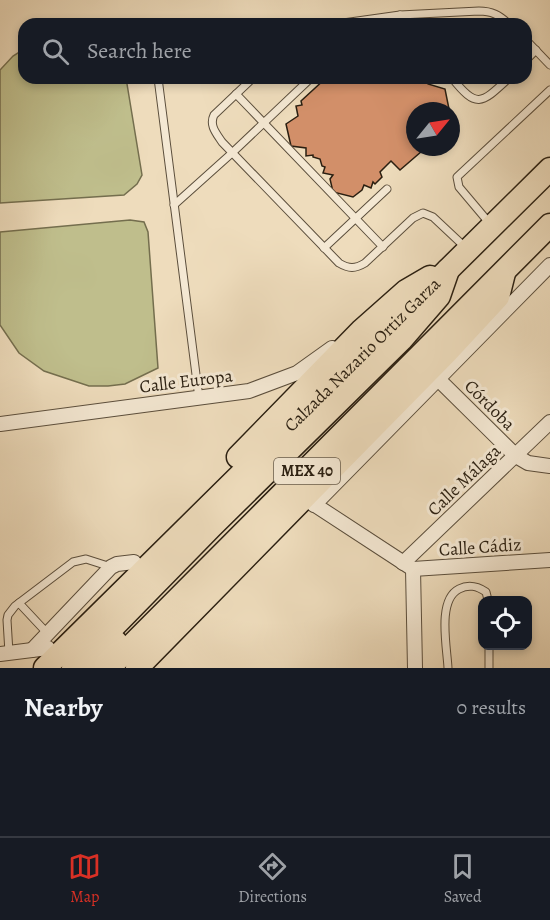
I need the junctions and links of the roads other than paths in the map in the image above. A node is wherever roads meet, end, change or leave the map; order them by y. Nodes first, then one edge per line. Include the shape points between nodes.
1 (400, 15) junction
2 (376, 18) edge
3 (403, 18) edge
4 (502, 18) edge
5 (532, 46) edge
6 (536, 50) junction
7 (532, 54) edge
8 (550, 65) edge
9 (159, 84) edge
10 (247, 84) edge
11 (305, 84) edge
12 (457, 84) edge
13 (502, 84) edge
14 (550, 90) edge
15 (236, 94) junction
16 (264, 124) junction
17 (232, 153) junction
18 (550, 170) edge
19 (387, 189) dead end
20 (174, 205) junction
21 (355, 218) junction
22 (550, 225) edge
23 (493, 227) junction
24 (383, 247) junction
25 (324, 248) junction
26 (468, 250) junction
27 (550, 265) edge
28 (448, 270) junction
29 (504, 273) junction
30 (362, 330) junction
31 (438, 379) junction
32 (199, 398) junction
33 (550, 422) edge
34 (0, 424) edge
35 (516, 456) junction
36 (550, 466) edge
37 (310, 501) junction
38 (550, 560) edge
39 (134, 562) junction
40 (408, 566) junction
41 (111, 567) junction
42 (487, 596) edge
43 (19, 603) junction
44 (489, 650) edge
45 (5, 654) edge
46 (40, 654) edge
47 (99, 666) edge
48 (73, 668) edge
49 (137, 668) edge
50 (415, 668) edge
51 (448, 668) edge
52 (489, 668) edge

1 - 2 lane
1 - 3 lane
1 - 4 lane via 491,11
5 - 6 lane
6 - 7 lane
6 - 8 lane
9 - 20 lane
10 - 15 lane
11 - 16 lane
12 - 13 lane via 470,99 477,100
14 - 23 lane via 457,177 459,187
15 - 16 lane
15 - 17 lane via 212,120 213,128
16 - 17 lane
16 - 21 lane
17 - 20 lane
17 - 25 lane
18 - 23 main road, Calzada Nazario Ortiz Garza / MEX 40
19 - 21 lane
20 - 32 lane
21 - 24 lane
21 - 25 lane
22 - 29 main road
23 - 26 main road, Calzada Nazario Ortiz Garza / MEX 40
24 - 25 lane via 364,263 348,268
24 - 26 lane via 423,213 433,217
26 - 28 main road, Calzada Nazario Ortiz Garza / MEX 40
27 - 31 street
28 - 30 main road via 406,291
28 - 46 main road, Calzada Nazario Ortiz Garza / MEX 40 via 367,352
28 - 48 main road via 439,296 401,340
29 - 37 main road via 498,297
29 - 47 main road via 482,281 458,301
30 - 32 street, Calle Europa via 297,373 249,391
30 - 39 main road
31 - 35 street, Córdoba
31 - 37 street
32 - 34 street, Calle Europa
33 - 35 street, Calle Málaga
35 - 36 street, Córdoba via 528,463
35 - 40 street, Calle Málaga
37 - 40 street
37 - 49 main road
38 - 40 street, Calle Cádiz
39 - 41 street
39 - 46 main road
40 - 50 street
41 - 43 lane via 86,559 74,561
41 - 46 street
42 - 51 lane via 477,586 465,587 456,590 448,600
43 - 45 lane via 7,620
43 - 46 lane
44 - 52 lane
45 - 46 street

